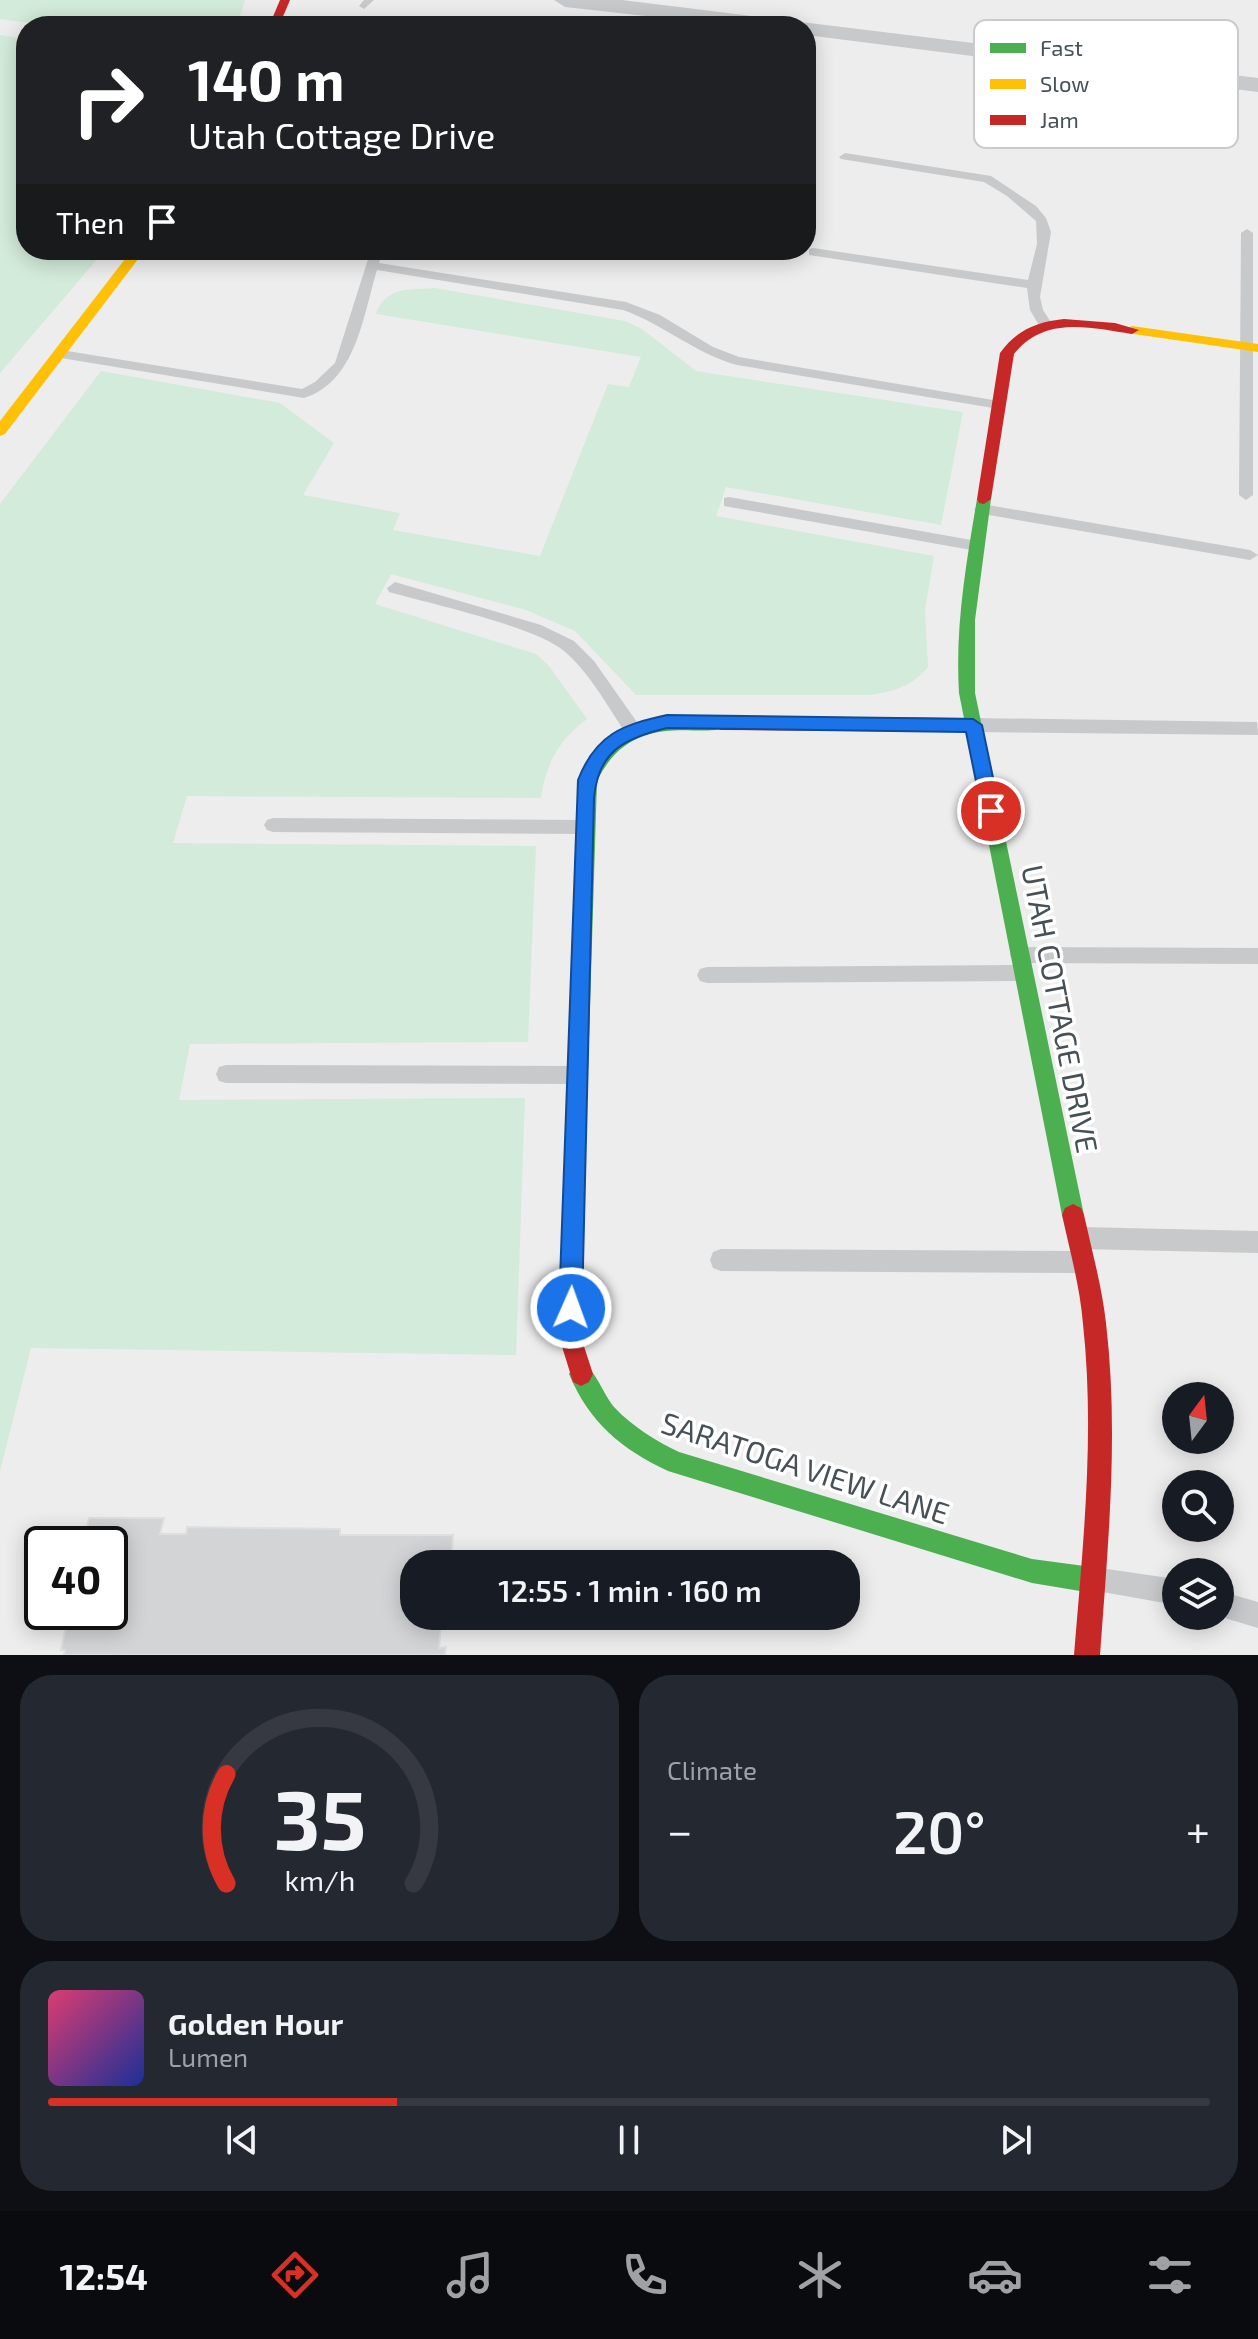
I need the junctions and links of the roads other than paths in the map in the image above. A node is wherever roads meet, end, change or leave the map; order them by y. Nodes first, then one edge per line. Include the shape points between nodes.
1 (565, 0) edge
2 (738, 9) edge
3 (761, 16) edge
4 (816, 29) edge
5 (974, 49) edge
6 (1238, 82) edge
7 (1258, 85) edge
8 (845, 157) dead end
9 (1247, 233) dead end
10 (816, 252) edge
11 (132, 260) edge
12 (374, 260) edge
13 (373, 266) junction
14 (1034, 285) junction
15 (1045, 324) junction
16 (1252, 347) edge
17 (61, 354) junction
18 (999, 405) junction
19 (0, 431) edge
20 (1246, 495) dead end
21 (729, 502) dead end
22 (982, 509) junction
23 (977, 546) junction
24 (1250, 555) dead end
25 (395, 588) dead end
26 (973, 725) junction
27 (1257, 729) edge
28 (633, 730) junction
29 (273, 825) dead end
30 (584, 827) junction
31 (1258, 956) edge
32 (1021, 964) junction
33 (707, 975) dead end
34 (226, 1074) dead end
35 (577, 1075) junction
36 (1077, 1238) junction
37 (1258, 1242) edge
38 (721, 1260) dead end
39 (1083, 1262) junction
40 (1092, 1580) junction
41 (1162, 1590) edge
42 (1234, 1608) edge
43 (1258, 1615) edge
44 (1087, 1655) edge

1 - 2 street
2 - 3 street
4 - 5 street
6 - 7 street
8 - 14 lane via 976,176 1005,188 1043,223
9 - 16 lane
10 - 14 lane
11 - 17 main road
12 - 13 lane
13 - 17 lane via 341,364 304,394
13 - 18 lane via 626,306 659,318 724,357
14 - 15 lane via 1033,307
15 - 16 main road via 1095,324
15 - 18 main road, UTAH COTTAGE DRIVE via 1012,343
16 - 20 lane
17 - 19 main road
18 - 22 main road, UTAH COTTAGE DRIVE
21 - 23 lane
22 - 23 main road, UTAH COTTAGE DRIVE
22 - 24 lane
23 - 26 main road, UTAH COTTAGE DRIVE via 964,639
25 - 28 lane via 535,629 568,645
26 - 27 lane
26 - 28 main road, SARATOGA VIEW LANE via 667,722
26 - 32 main road, UTAH COTTAGE DRIVE
28 - 30 main road, SARATOGA VIEW LANE via 593,763 586,780
29 - 30 lane
30 - 35 main road, SARATOGA VIEW LANE
31 - 32 lane
32 - 33 lane
32 - 36 main road, UTAH COTTAGE DRIVE
34 - 35 lane
35 - 40 main road, SARATOGA VIEW LANE via 570,1337 585,1388 622,1434 648,1451 691,1467 1032,1571
36 - 37 lane
36 - 39 main road, UTAH COTTAGE DRIVE
38 - 39 lane
39 - 40 main road, UTAH COTTAGE DRIVE via 1101,1380
40 - 41 lane
40 - 44 main road, UTAH COTTAGE DRIVE
42 - 43 lane

